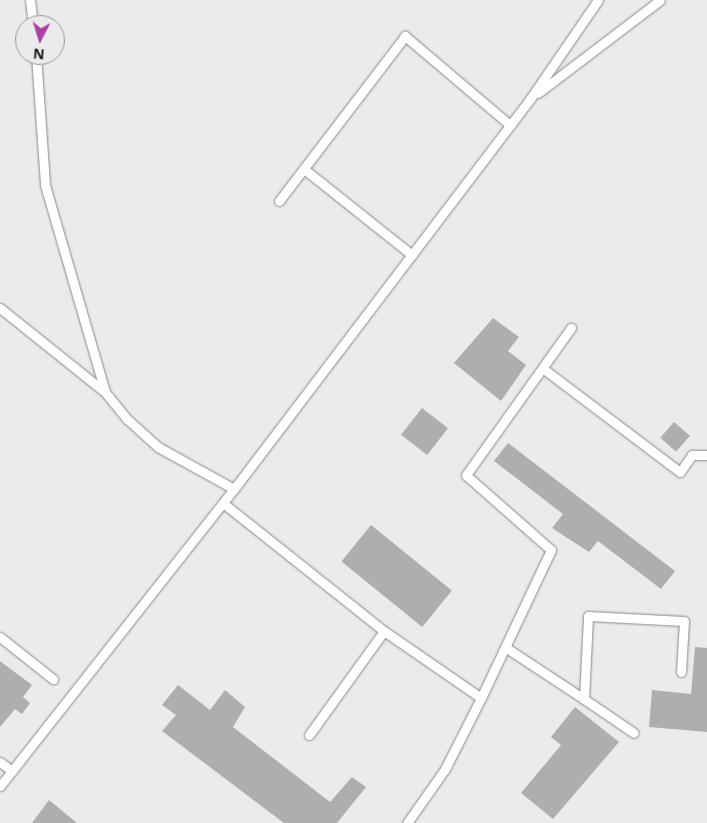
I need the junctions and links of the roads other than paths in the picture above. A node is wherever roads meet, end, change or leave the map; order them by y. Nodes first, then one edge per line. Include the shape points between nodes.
1 (30, 0) edge
2 (598, 0) edge
3 (660, 0) edge
4 (32, 15) edge
5 (37, 65) edge
6 (530, 99) junction
7 (510, 125) junction
8 (304, 169) junction
9 (280, 201) dead end
10 (412, 255) junction
11 (1, 312) edge
12 (571, 328) dead end
13 (545, 370) junction
14 (105, 392) junction
15 (707, 455) edge
16 (234, 488) junction
17 (223, 503) junction
18 (384, 631) junction
19 (0, 637) edge
20 (505, 647) junction
21 (681, 672) dead end
22 (53, 679) dead end
23 (481, 698) junction
24 (584, 699) junction
25 (634, 733) dead end
26 (310, 735) dead end
27 (0, 762) edge
28 (12, 771) junction
29 (0, 786) edge
30 (407, 823) edge

1 - 4 lane
2 - 6 lane
3 - 6 lane
5 - 14 lane via 45,185
6 - 7 lane
7 - 8 lane via 405,36
7 - 10 lane
8 - 9 lane
8 - 10 lane
10 - 16 lane
11 - 14 lane
12 - 13 lane
13 - 15 lane via 680,472 692,455
13 - 20 lane via 466,475 551,550
14 - 16 lane via 127,419 158,447
16 - 17 lane
17 - 18 lane
17 - 28 lane
18 - 23 lane
18 - 26 lane
19 - 22 lane
20 - 23 lane
20 - 24 lane
21 - 24 lane via 684,621 588,616
23 - 30 lane via 445,769
24 - 25 lane
27 - 28 lane
28 - 29 lane

